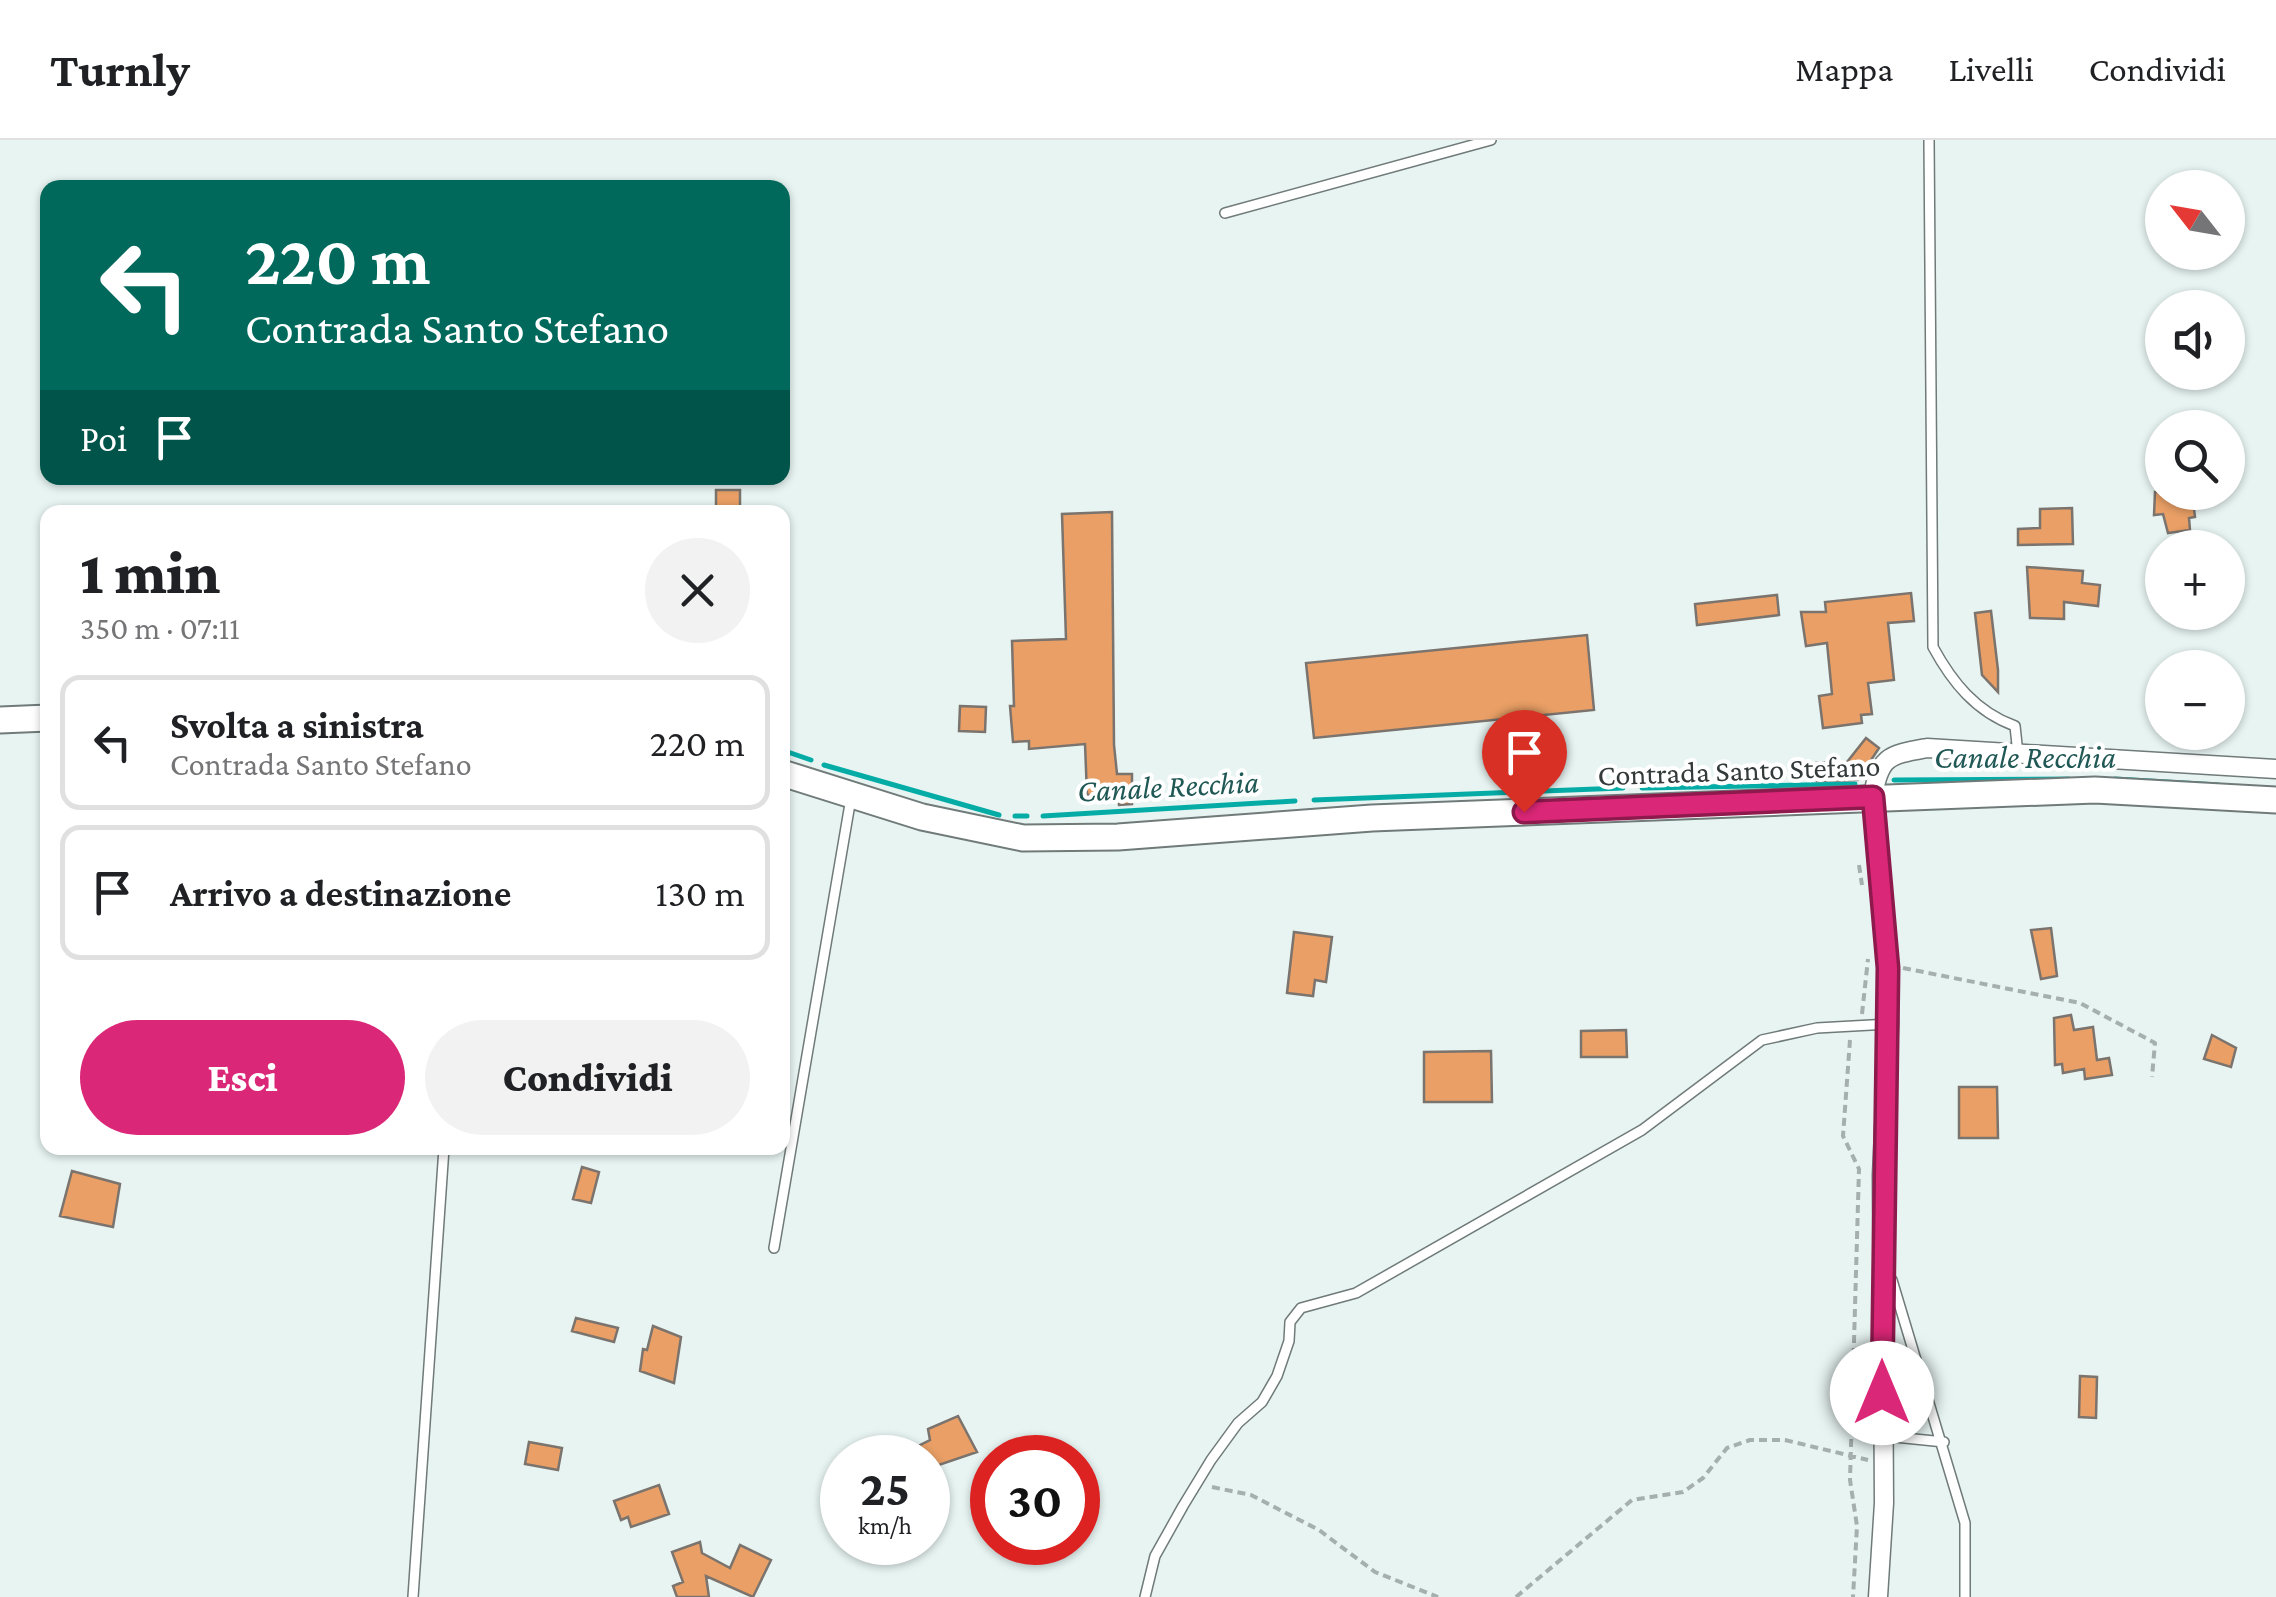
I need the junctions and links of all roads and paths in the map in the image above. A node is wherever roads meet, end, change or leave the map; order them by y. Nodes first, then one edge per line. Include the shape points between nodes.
1 (1491, 140) edge
2 (1929, 140) edge
3 (1224, 213) dead end
4 (40, 718) edge
5 (0, 720) edge
6 (2018, 754) junction
7 (2276, 768) edge
8 (790, 776) edge
9 (851, 795) junction
10 (1873, 797) junction
11 (2276, 800) edge
12 (1859, 861) dead end
13 (1863, 892) dead end
14 (1868, 958) dead end
15 (1888, 968) junction
16 (1856, 1024) junction
17 (1889, 1024) junction
18 (2152, 1077) dead end
19 (790, 1154) edge
20 (444, 1155) edge
21 (790, 1155) edge
22 (774, 1248) dead end
23 (1882, 1278) junction
24 (1882, 1436) junction
25 (1944, 1442) junction
26 (1851, 1457) junction
27 (1883, 1462) junction
28 (1198, 1484) junction
29 (413, 1597) edge
30 (1145, 1597) edge
31 (1438, 1597) edge
32 (1516, 1597) edge
33 (1853, 1597) edge
34 (1878, 1597) edge
35 (1965, 1597) edge

1 - 3 lane
2 - 6 lane via 1930,627 1933,647 1972,702 2015,726
4 - 5 street
6 - 7 street
6 - 10 street via 1927,748 1898,754 1876,773
8 - 9 street, Contrada Santo Stefano
9 - 10 street, Contrada Santo Stefano via 1022,838
9 - 19 lane
10 - 11 street, Contrada Santo Stefano via 2095,790
10 - 15 street
12 - 13 path
14 - 16 path
15 - 17 street
15 - 18 path via 2080,1003 2154,1043
16 - 17 lane
16 - 26 path via 1843,1136 1859,1169
16 - 28 lane via 1762,1040 1642,1130 1356,1293 1302,1308 1290,1322 1289,1342 1262,1402 1238,1423
17 - 23 street
20 - 29 lane
21 - 22 lane
23 - 24 street
23 - 25 lane via 1892,1280
24 - 25 lane
24 - 27 street
25 - 35 lane via 1964,1522
26 - 27 path
26 - 32 path via 1785,1440 1727,1448 1683,1492 1632,1500
26 - 33 path
27 - 34 street
28 - 30 lane via 1155,1556
28 - 31 path via 1251,1495 1320,1530 1375,1572

